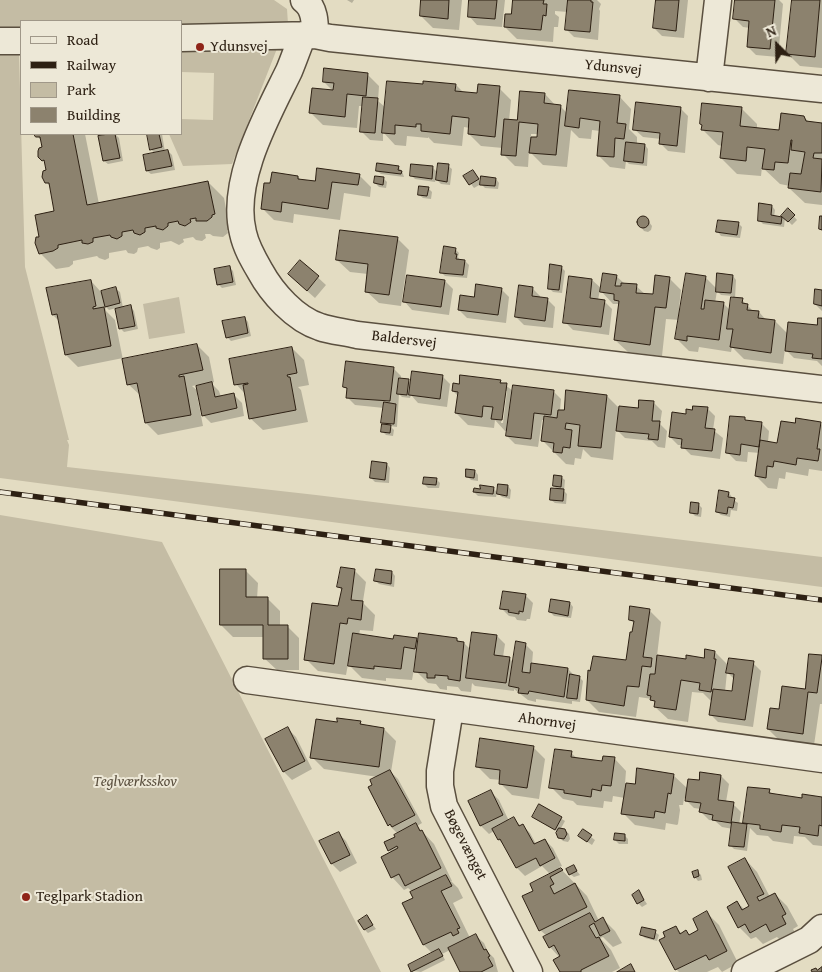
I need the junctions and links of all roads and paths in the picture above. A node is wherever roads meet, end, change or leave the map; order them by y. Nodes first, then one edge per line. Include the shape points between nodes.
1 (304, 0) edge
2 (718, 0) edge
3 (309, 35) junction
4 (182, 38) edge
5 (20, 40) edge
6 (0, 41) edge
7 (709, 78) junction
8 (822, 89) edge
9 (822, 389) edge
10 (263, 687) dead end
11 (450, 708) junction
12 (822, 759) edge
13 (822, 928) edge
14 (530, 972) edge
15 (745, 972) edge

1 - 3 street via 314,14
2 - 7 street
3 - 4 street, Ydunsvej
3 - 7 street, Ydunsvej
3 - 9 street, Baldersvej via 262,124 241,200 242,232 249,252 270,289 294,312 318,327 357,334
5 - 6 street
7 - 8 street, Ydunsvej
10 - 11 street, Ahornvej
11 - 12 street, Ahornvej
11 - 14 street, Bøgevænget via 440,772 444,806
13 - 15 street via 809,940

